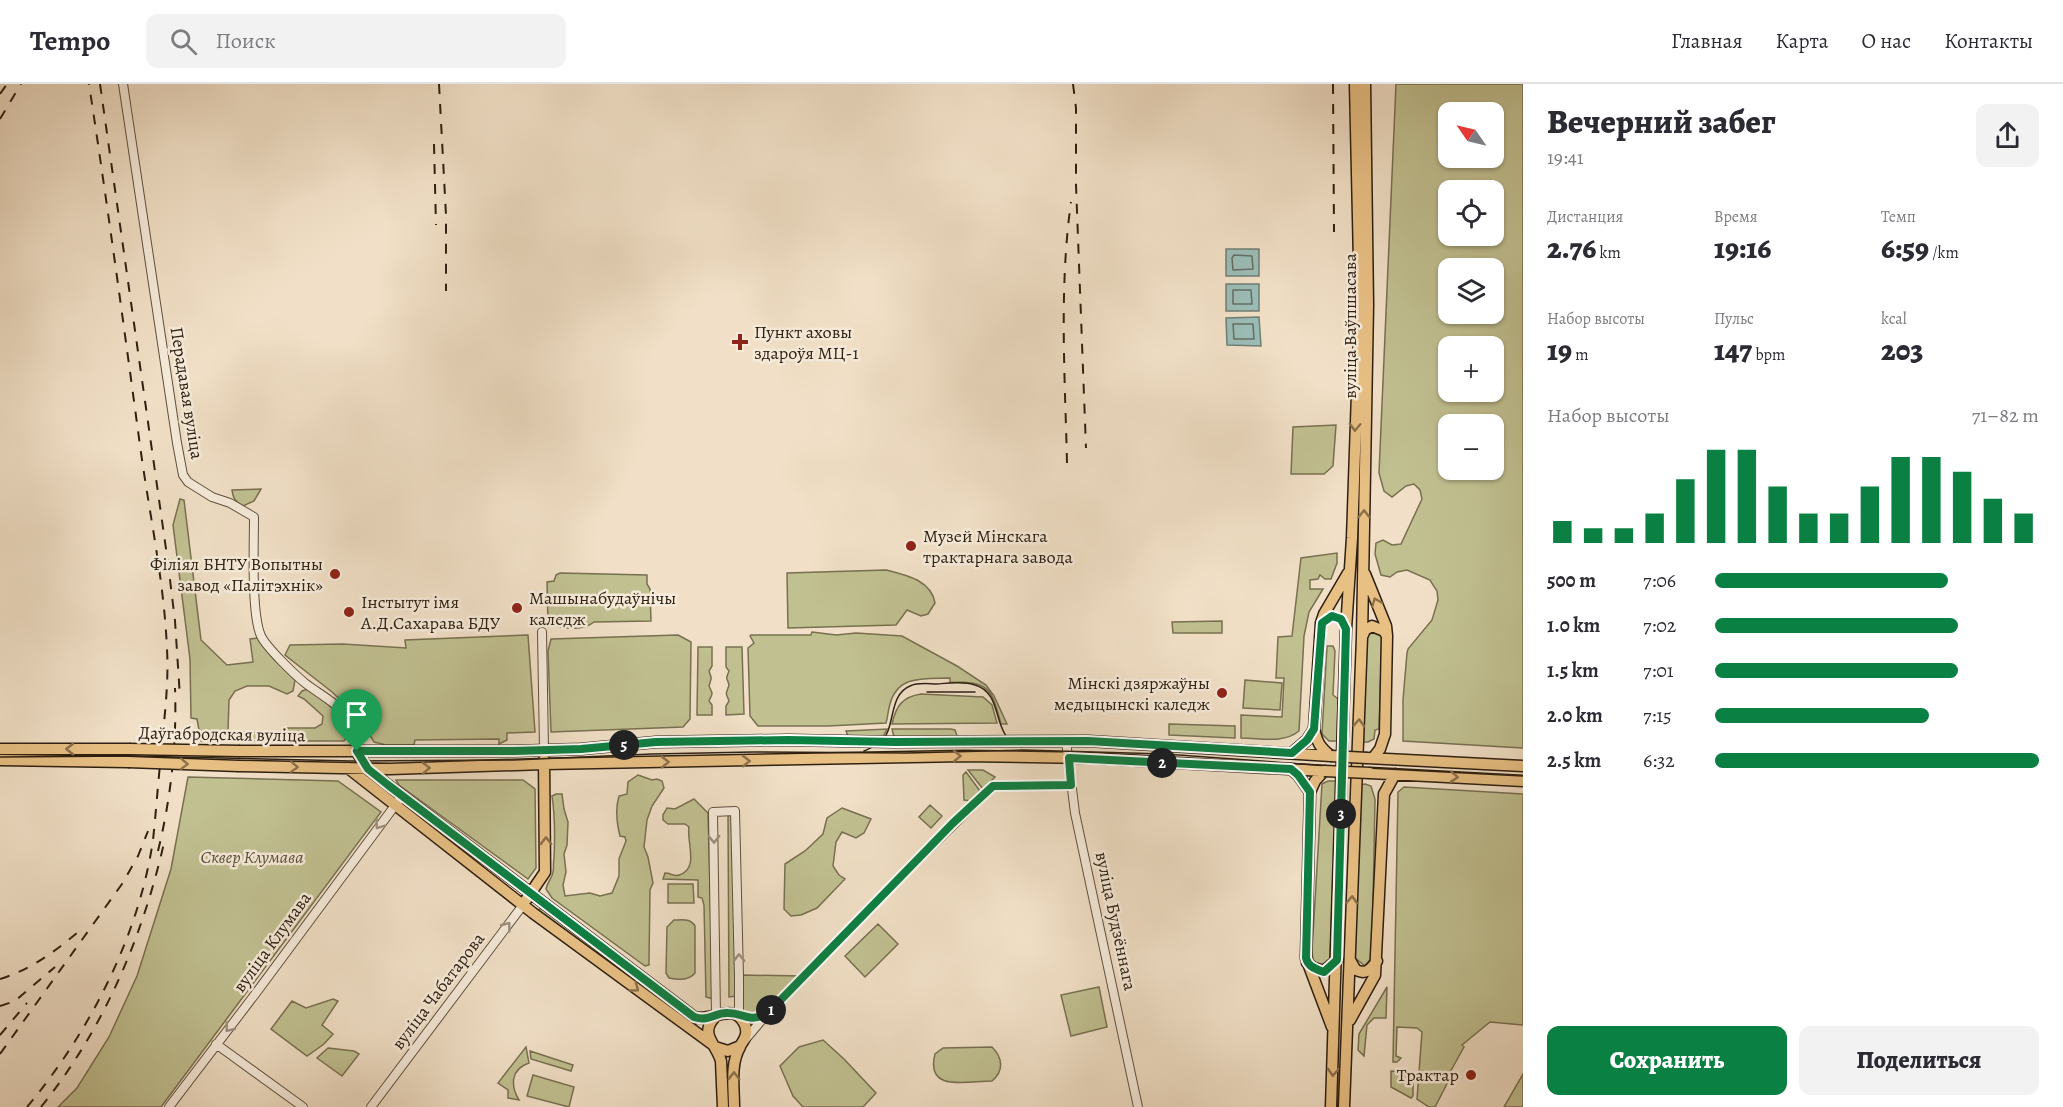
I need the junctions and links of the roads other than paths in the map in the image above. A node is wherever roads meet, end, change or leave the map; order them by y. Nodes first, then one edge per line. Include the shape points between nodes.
1 (123, 84) edge
2 (1355, 84) edge
3 (1365, 84) edge
4 (1363, 569) junction
5 (1350, 570) junction
6 (1322, 623) junction
7 (1346, 629) junction
8 (542, 632) dead end
9 (1387, 636) junction
10 (1362, 637) junction
11 (1314, 729) junction
12 (1386, 734) junction
13 (1066, 741) junction
14 (0, 748) edge
15 (543, 750) junction
16 (357, 751) junction
17 (1292, 753) junction
18 (1331, 756) junction
19 (1069, 758) junction
20 (1370, 758) junction
21 (1397, 759) junction
22 (0, 760) edge
23 (544, 764) junction
24 (1523, 766) edge
25 (348, 768) junction
26 (368, 769) junction
27 (1291, 769) junction
28 (1324, 771) junction
29 (1370, 773) junction
30 (1395, 774) junction
31 (1523, 781) edge
32 (1071, 785) junction
33 (1310, 792) junction
34 (1384, 794) junction
35 (398, 800) junction
36 (467, 846) junction
37 (459, 855) junction
38 (531, 895) junction
39 (523, 905) junction
40 (1350, 959) junction
41 (1337, 960) junction
42 (1377, 960) junction
43 (1307, 963) junction
44 (766, 1015) junction
45 (716, 1016) junction
46 (739, 1016) junction
47 (1347, 1029) junction
48 (1334, 1036) junction
49 (743, 1043) junction
50 (216, 1044) junction
51 (713, 1045) junction
52 (169, 1107) edge
53 (303, 1107) edge
54 (371, 1107) edge
55 (723, 1107) edge
56 (734, 1107) edge
57 (1138, 1107) edge
58 (1331, 1107) edge
59 (1344, 1107) edge

1 - 16 street, Перадавая вуліца via 183,475 193,486 254,517 260,633 304,682 345,713 358,733
2 -> 5 main road, вуліца Ваўпшасава via 1360,306
4 -> 3 main road, вуліца Ваўпшасава via 1368,305
9 -> 4 main road
4 - 10 main road, вуліца Ваўпшасава
5 - 6 main road
5 - 7 main road, вуліца Ваўпшасава
6 - 7 main road via 1336,616
6 - 11 main road
7 - 41 main road, вуліца Ваўпшасава
8 - 15 street
9 - 10 main road via 1372,626
9 - 12 main road
40 -> 10 main road, вуліца Ваўпшасава
11 - 17 main road
11 - 18 main road via 1317,743
12 - 20 main road via 1380,749
12 - 21 main road
13 - 15 main road, Даўгабродская вуліца via 656,742
13 - 17 main road, Даўгабродская вуліца
13 - 19 street, вуліца Будзённага
16 -> 14 main road, Даўгабродская вуліца, bridge
15 - 16 main road, Даўгабродская вуліца
15 - 23 main road, вуліца Чабатарова
16 - 25 main road
16 - 26 main road
17 - 18 main road, Даўгабродская вуліца
18 - 20 main road, Даўгабродская вуліца, bridge
23 -> 19 main road, Даўгабродская вуліца via 964,756
19 - 27 main road, Даўгабродская вуліца
19 - 32 street, вуліца Будзённага
20 - 21 main road, Даўгабродская вуліца
21 - 24 main road, Даўгабродская вуліца
22 -> 25 main road, Даўгабродская вуліца, bridge
26 -> 23 main road, Даўгабродская вуліца
38 -> 23 main road, вуліца Чабатарова via 546,872
25 - 26 main road, Даўгабродская вуліца
25 - 35 main road
26 - 35 main road
27 - 28 main road, Даўгабродская вуліца
27 - 33 main road
28 - 29 main road, Даўгабродская вуліца, bridge
28 - 33 main road
29 - 30 main road, Даўгабродская вуліца
29 - 34 main road
30 -> 31 main road, Даўгабродская вуліца
30 - 34 main road
32 - 44 street via 993,786
32 - 57 street, вуліца Будзённага
33 - 43 main road
34 - 42 main road
35 - 36 main road
35 - 37 main road
35 -> 50 street, вуліца Клумава
36 - 37 main road
36 - 38 main road
37 - 39 main road
38 - 39 main road, вуліца Чабатарова
38 - 45 main road via 694,1017
39 -> 51 main road
54 -> 39 street, вуліца Чабатарова
40 - 42 main road via 1355,969 1362,972 1371,969
40 - 47 main road, вуліца Ваўпшасава
41 - 43 main road via 1324,972
41 - 48 main road, вуліца Ваўпшасава
42 - 47 main road via 1375,975
43 - 48 main road
44 - 46 street via 755,1019
44 - 49 street
45 - 46 main road
46 -> 45 street via 735,812 713,812
45 - 51 main road via 708,1032
46 - 49 main road via 746,1027
47 - 59 main road, вуліца Ваўпшасава
48 -> 58 main road, вуліца Ваўпшасава
49 - 51 main road via 728,1052
56 -> 49 main road via 734,1068
50 - 52 street, вуліца Клумава
50 - 53 street
51 - 55 main road via 721,1061

